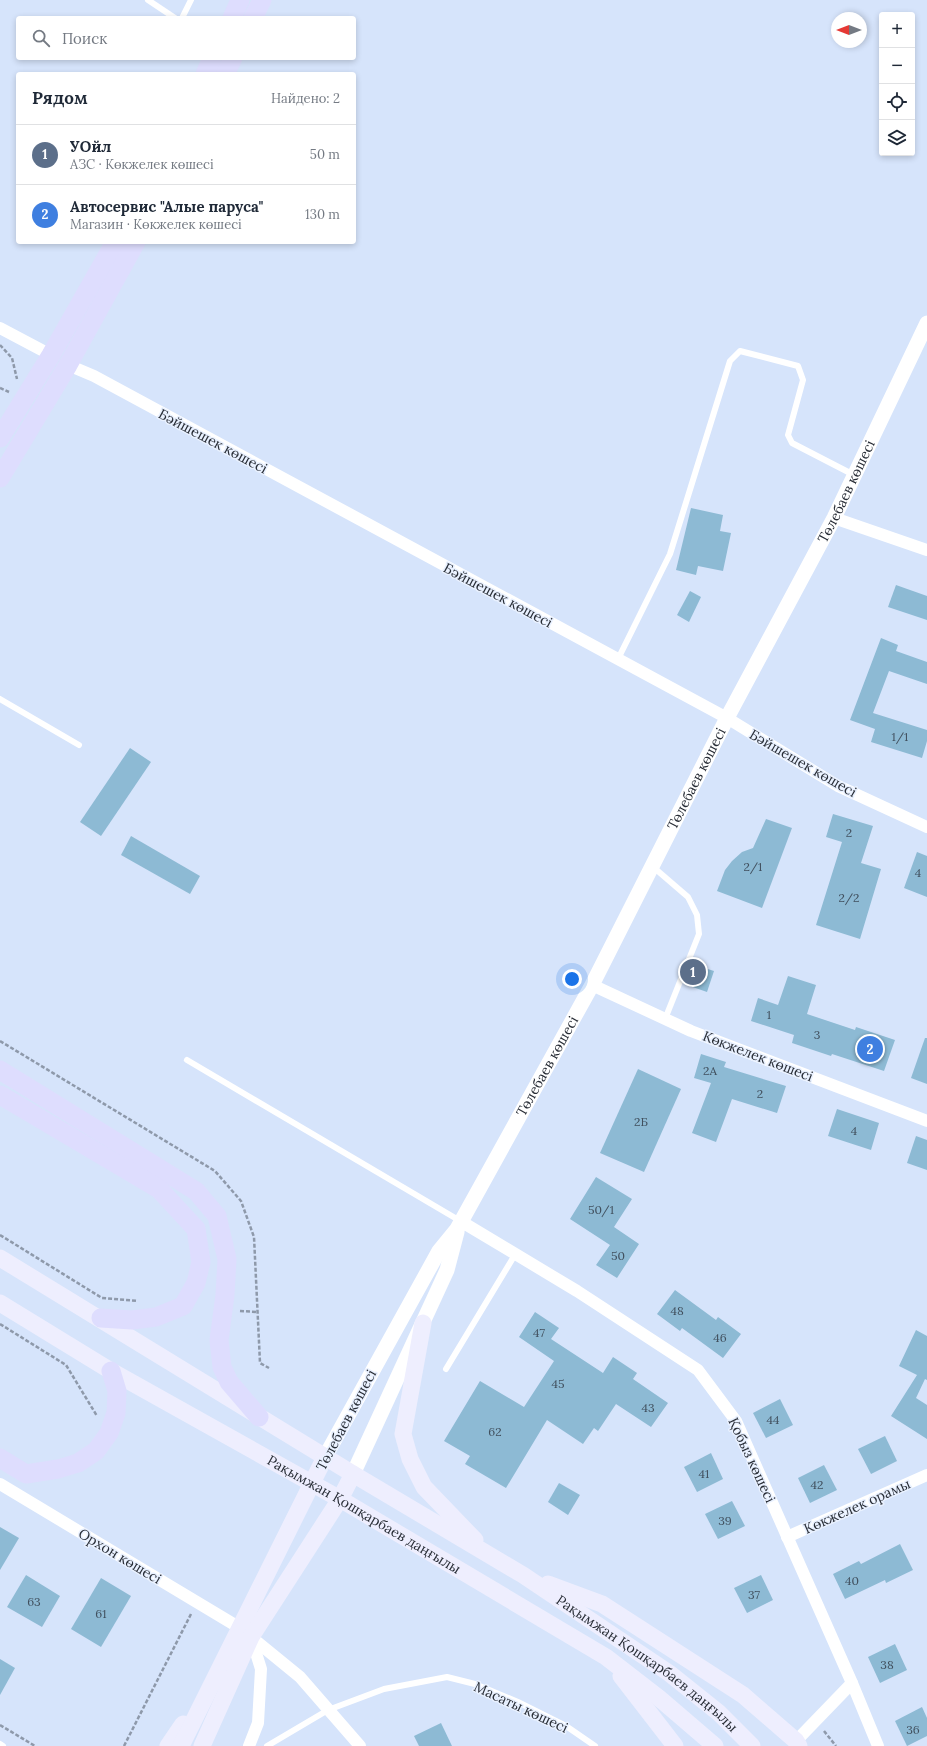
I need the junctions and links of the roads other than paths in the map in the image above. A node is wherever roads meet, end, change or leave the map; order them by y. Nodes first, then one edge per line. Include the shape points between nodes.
1 (148, 0) edge
2 (191, 0) edge
3 (240, 0) edge
4 (262, 0) edge
5 (172, 16) edge
6 (183, 16) edge
7 (233, 16) edge
8 (254, 16) edge
9 (211, 60) edge
10 (232, 60) edge
11 (206, 72) edge
12 (227, 72) edge
13 (114, 244) edge
14 (135, 244) edge
15 (927, 323) edge
16 (0, 328) edge
17 (51, 355) junction
18 (68, 365) junction
19 (0, 438) edge
20 (855, 475) junction
21 (0, 478) edge
22 (834, 518) junction
23 (927, 550) edge
24 (618, 659) junction
25 (0, 699) edge
26 (727, 718) junction
27 (79, 745) dead end
28 (927, 827) edge
29 (652, 866) junction
30 (592, 985) junction
31 (665, 1019) junction
32 (187, 1060) dead end
33 (0, 1070) edge
34 (0, 1094) edge
35 (927, 1121) edge
36 (459, 1226) junction
37 (516, 1253) junction
38 (0, 1258) edge
39 (0, 1303) edge
40 (101, 1318) junction
41 (423, 1323) junction
42 (446, 1369) dead end
43 (111, 1371) junction
44 (259, 1416) junction
45 (325, 1457) junction
46 (0, 1458) edge
47 (353, 1474) junction
48 (927, 1475) edge
49 (0, 1484) edge
50 (312, 1484) junction
51 (340, 1499) junction
52 (786, 1537) junction
53 (485, 1552) junction
54 (523, 1575) junction
55 (245, 1633) junction
56 (606, 1657) junction
57 (223, 1662) junction
58 (852, 1683) junction
59 (328, 1710) junction
60 (0, 1744) edge
61 (798, 1744) edge
62 (3, 1746) edge
63 (168, 1746) edge
64 (182, 1746) edge
65 (202, 1746) edge
66 (249, 1746) edge
67 (267, 1746) edge
68 (360, 1746) edge
69 (595, 1746) edge
70 (675, 1746) edge
71 (715, 1746) edge
72 (752, 1746) edge
73 (878, 1746) edge

1 - 5 lane
2 - 6 lane
3 - 7 main road
4 - 8 main road
9 - 11 main road
10 - 12 main road
13 - 17 main road
14 - 18 main road
15 - 20 street, Төлебаев көшесі
16 - 17 street
17 - 18 main road
17 - 19 main road
18 - 21 main road
18 - 24 street, Бәйшешек көшесі via 94,376
20 - 22 street, Төлебаев көшесі
20 - 24 lane via 792,443 788,435 803,380 798,366 740,351 730,361 670,554
22 - 23 street
22 - 26 street, Төлебаев көшесі
24 - 26 street, Бәйшешек көшесі
25 - 27 lane
26 - 28 street, Бәйшешек көшесі via 838,786
26 - 29 street, Төлебаев көшесі
29 - 30 street, Төлебаев көшесі
29 - 31 lane via 688,897 697,915 699,934
30 - 31 street, Көкжелек көшесі
30 - 36 street, Төлебаев көшесі
31 - 35 street, Көкжелек көшесі
32 - 36 lane
33 - 44 main road via 196,1191 218,1216 227,1259 219,1340 222,1367 229,1382
34 - 40 main road via 159,1189 196,1229 201,1262 196,1283 183,1306 156,1317 132,1320
36 - 37 street, Қобыз көшесі
36 - 41 street, Төлебаев көшесі via 448,1270
36 - 45 street, Төлебаев көшесі via 439,1251
37 - 42 lane
37 - 52 street, Қобыз көшесі via 698,1370 736,1421
38 - 40 main road
39 - 43 main road, Рақымжан Қошқарбаев даңғылы
40 - 44 main road
41 - 47 street, Төлебаев көшесі
41 - 53 main road via 403,1434 410,1459 424,1487
43 - 46 main road via 117,1391 116,1413 109,1433 96,1450 78,1463 26,1474
43 - 50 main road, Рақымжан Қошқарбаев даңғылы
44 - 45 main road
45 - 47 main road, Рақымжан Қошқарбаев даңғылы
45 - 50 main road, Төлебаев көшесі
47 - 51 main road, Төлебаев көшесі
47 - 53 main road, Рақымжан Қошқарбаев даңғылы
48 - 52 street, Көкжелек орамы
49 - 55 street, Орхон көшесі
50 - 51 main road, Рақымжан Қошқарбаев даңғылы
50 - 55 main road, Төлебаев көшесі
51 - 55 main road, Төлебаев көшесі
51 - 56 main road, Рақымжан Қошқарбаев даңғылы
52 - 58 street, Қобыз көшесі
53 - 54 main road, Рақымжан Қошқарбаев даңғылы
54 - 61 main road via 602,1604 743,1695
54 - 72 main road, Рақымжан Қошқарбаев даңғылы via 669,1673 719,1713
55 - 57 main road, Төлебаев көшесі
55 - 59 street, Орхон көшесі via 300,1677
55 - 65 main road, Төлебаев көшесі
55 - 66 street via 261,1669 258,1723
56 - 70 main road
56 - 71 main road, Рақымжан Қошқарбаев даңғылы
57 - 63 main road
57 - 64 main road, Төлебаев көшесі
58 - 61 street via 814,1722
58 - 73 street, Қобыз көшесі
59 - 67 lane, Масаты көшесі
59 - 68 street, Орхон көшесі
59 - 69 lane, Масаты көшесі via 384,1689 447,1678 475,1684 518,1702 566,1726
60 - 62 lane

